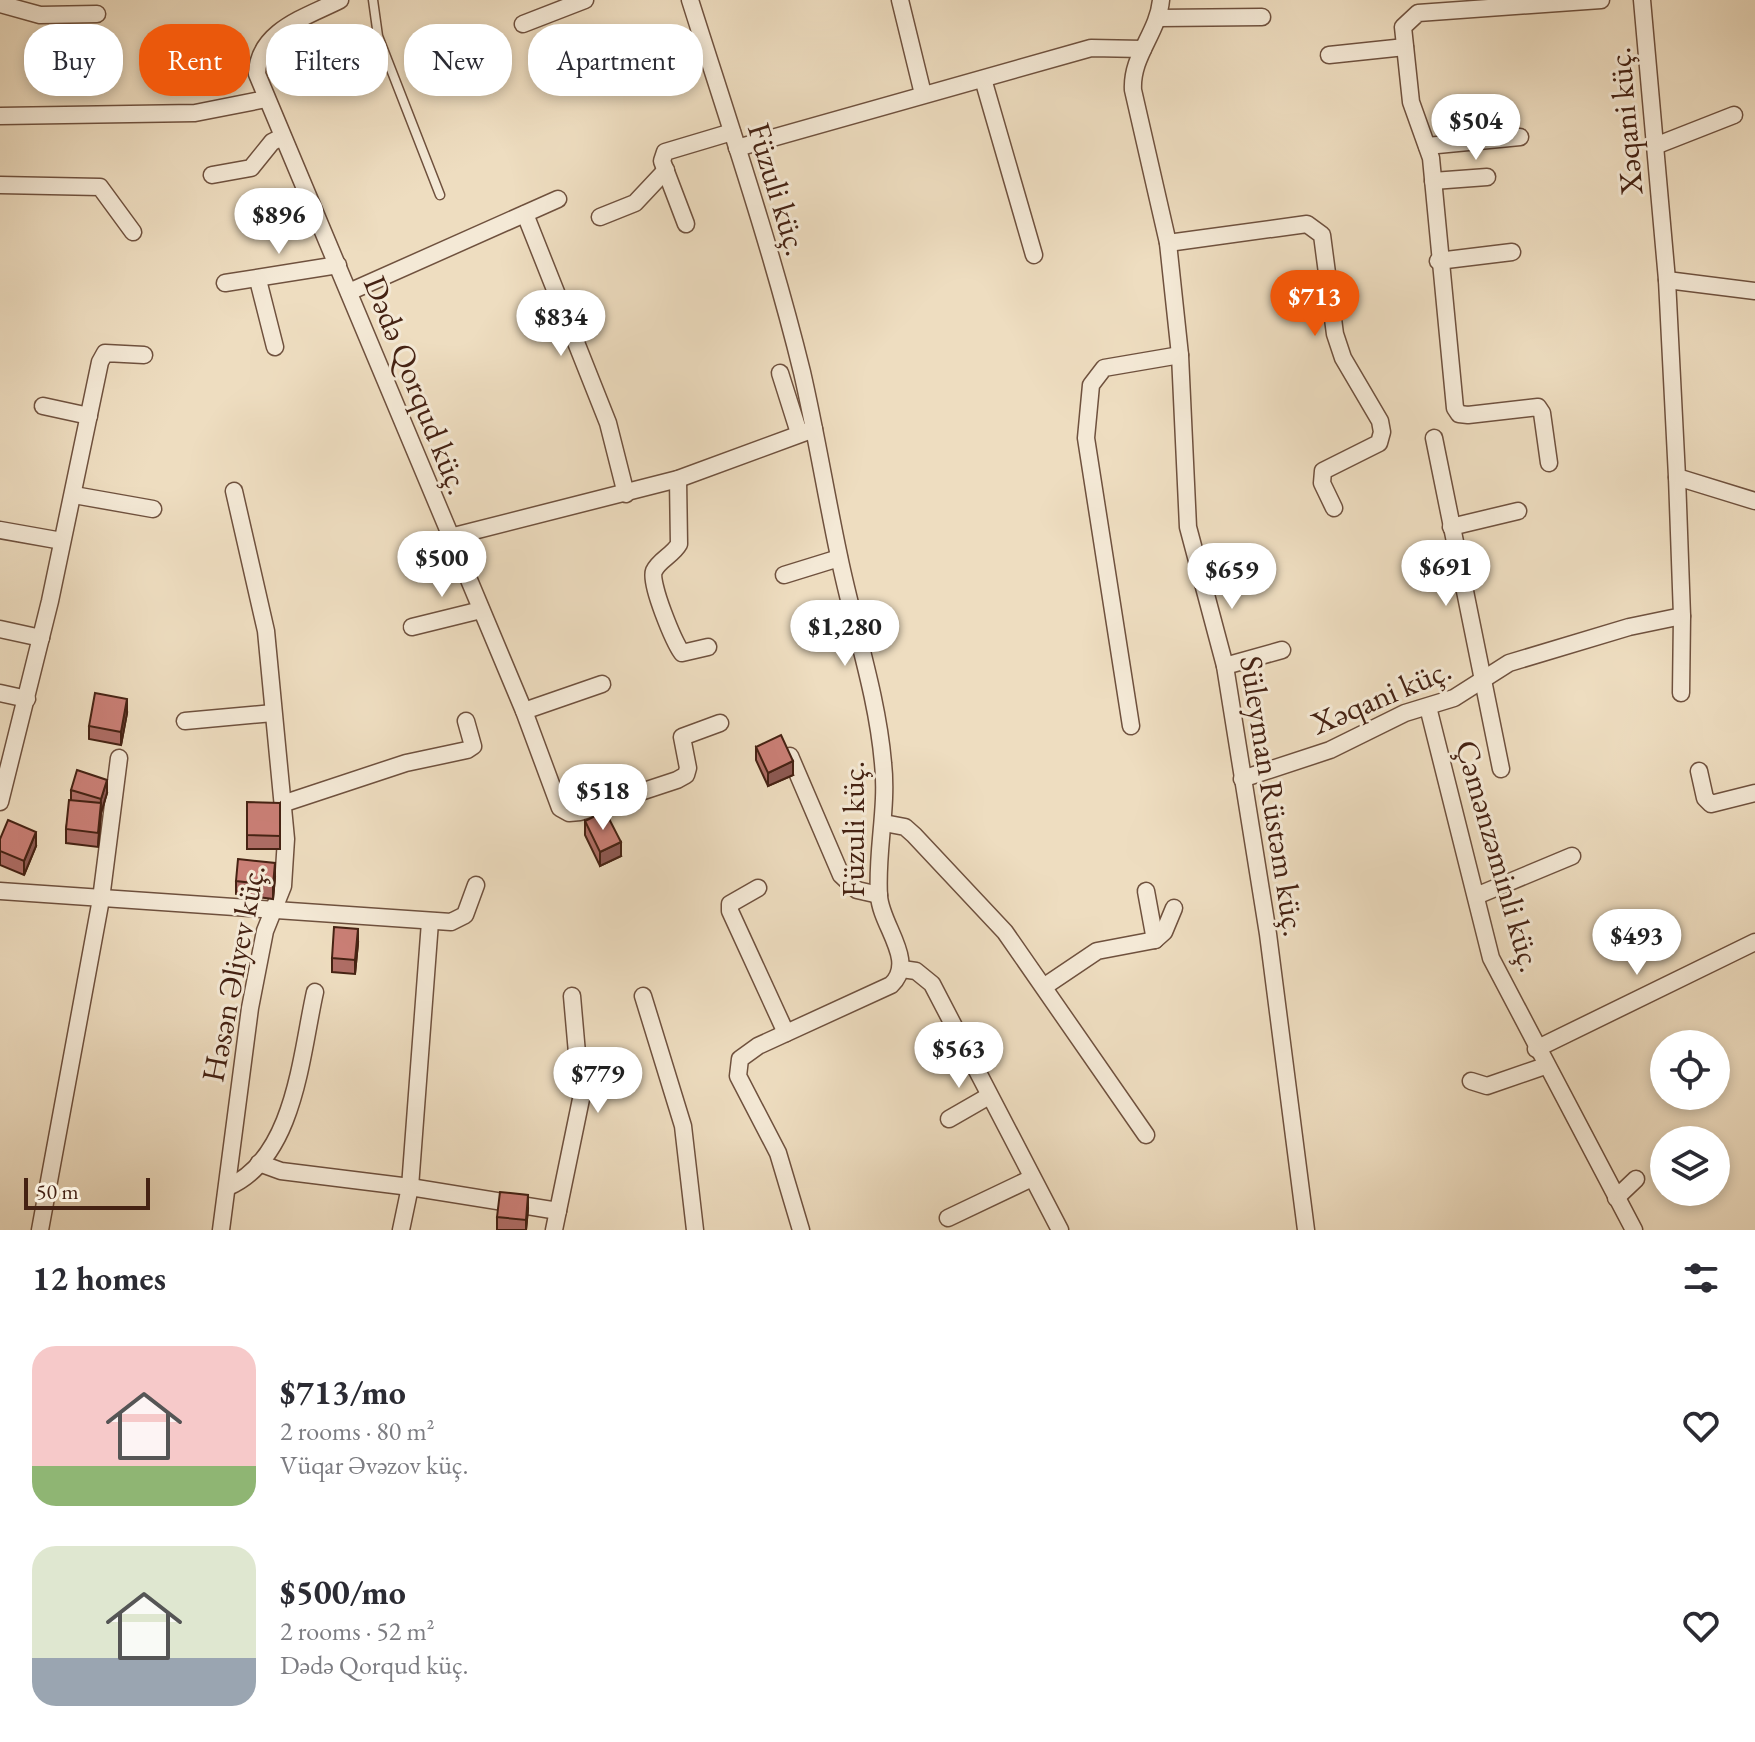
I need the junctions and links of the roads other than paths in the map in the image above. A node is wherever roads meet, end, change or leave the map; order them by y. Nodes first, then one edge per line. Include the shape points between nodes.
1 (340, 0) edge
2 (373, 0) edge
3 (585, 0) edge
4 (690, 0) edge
5 (900, 0) edge
6 (1161, 0) edge
7 (1601, 0) edge
8 (1642, 0) edge
9 (0, 4) edge
10 (1488, 5) edge
11 (97, 14) dead end
12 (1262, 17) dead end
13 (1159, 18) junction
14 (523, 24) dead end
15 (1405, 47) junction
16 (1143, 49) junction
17 (1329, 55) dead end
18 (983, 79) junction
19 (923, 94) junction
20 (266, 99) junction
21 (1734, 115) dead end
22 (0, 116) edge
23 (732, 132) junction
24 (282, 137) junction
25 (1520, 137) dead end
26 (1427, 146) junction
27 (1655, 146) junction
28 (737, 148) junction
29 (666, 170) junction
30 (212, 175) dead end
31 (1487, 177) dead end
32 (1433, 181) junction
33 (0, 185) edge
34 (440, 195) dead end
35 (558, 199) dead end
36 (525, 214) junction
37 (600, 217) dead end
38 (686, 224) dead end
39 (133, 232) dead end
40 (1168, 243) junction
41 (1512, 252) dead end
42 (1034, 255) dead end
43 (1438, 261) junction
44 (338, 265) junction
45 (258, 280) junction
46 (1667, 280) junction
47 (225, 283) dead end
48 (1755, 291) edge
49 (349, 292) junction
50 (275, 347) dead end
51 (144, 355) dead end
52 (1180, 355) junction
53 (780, 373) dead end
54 (43, 406) dead end
55 (89, 416) junction
56 (807, 431) junction
57 (1434, 438) dead end
58 (1549, 463) dead end
59 (1677, 477) junction
60 (678, 479) junction
61 (234, 491) dead end
62 (626, 494) junction
63 (74, 495) junction
64 (1755, 501) edge
65 (1334, 508) dead end
66 (153, 509) dead end
67 (1518, 511) dead end
68 (1451, 527) junction
69 (0, 530) edge
70 (450, 537) junction
71 (62, 541) junction
72 (839, 558) junction
73 (784, 575) dead end
74 (481, 610) junction
75 (1682, 616) junction
76 (412, 627) dead end
77 (0, 629) edge
78 (41, 638) junction
79 (708, 647) dead end
80 (1282, 650) dead end
81 (1225, 666) junction
82 (1480, 681) junction
83 (602, 684) dead end
84 (0, 693) edge
85 (1681, 693) dead end
86 (27, 699) junction
87 (1428, 707) junction
88 (524, 711) junction
89 (273, 713) junction
90 (185, 721) dead end
91 (466, 721) dead end
92 (720, 723) dead end
93 (1131, 726) dead end
94 (790, 756) edge
95 (119, 758) dead end
96 (1501, 769) dead end
97 (1699, 771) dead end
98 (1242, 779) junction
99 (1, 793) edge
100 (1755, 793) edge
101 (285, 803) junction
102 (884, 823) junction
103 (1572, 856) dead end
104 (476, 885) dead end
105 (758, 888) dead end
106 (0, 891) edge
107 (1146, 891) dead end
108 (879, 895) junction
109 (1476, 896) junction
110 (101, 899) junction
111 (1174, 908) dead end
112 (274, 909) junction
113 (430, 922) junction
114 (1155, 940) junction
115 (1755, 942) edge
116 (902, 969) junction
117 (1045, 986) junction
118 (315, 992) dead end
119 (572, 996) dead end
120 (643, 996) dead end
121 (786, 1033) junction
122 (1536, 1049) junction
123 (1545, 1066) junction
124 (1471, 1081) dead end
125 (989, 1096) junction
126 (949, 1119) dead end
127 (1146, 1135) dead end
128 (259, 1163) junction
129 (1032, 1178) junction
130 (1636, 1179) dead end
131 (228, 1187) junction
132 (410, 1187) junction
133 (1616, 1198) junction
134 (558, 1211) junction
135 (948, 1218) dead end
136 (40, 1230) edge
137 (221, 1230) edge
138 (401, 1230) edge
139 (554, 1230) edge
140 (695, 1230) edge
141 (801, 1230) edge
142 (1060, 1230) edge
143 (1306, 1230) edge
144 (1634, 1230) edge

1 - 20 street, Dədə Qorqud küç. via 283,28 264,48 257,74
2 - 34 lane via 378,36
3 - 14 street
4 - 23 street, Füzuli küç.
5 - 19 street
6 - 13 street, Süleyman Rüstəm küç.
7 - 10 street
8 - 27 street, Xəqani küç.
9 - 11 street via 40,15
10 - 15 street via 1418,13 1403,27
12 - 13 street
13 - 16 street, Süleyman Rüstəm küç.
15 - 17 street
15 - 26 street via 1411,102
16 - 18 street via 1091,48
16 - 40 street, Süleyman Rüstəm küç. via 1134,66 1133,90
18 - 19 street
18 - 42 street
19 - 28 street
20 - 22 street via 195,113
20 - 24 street, Dədə Qorqud küç.
21 - 27 street
23 - 28 street, Füzuli küç.
23 - 29 street via 665,152
24 - 30 street via 251,168
24 - 44 street, Dədə Qorqud küç.
25 - 26 street
26 - 32 street
27 - 46 street, Xəqani küç.
28 - 56 street, Füzuli küç. via 787,317
29 - 37 street via 635,203
29 - 38 street
31 - 32 street
32 - 43 street
33 - 39 street via 100,187
35 - 36 street
36 - 49 street
36 - 62 street via 608,423
40 - 52 street, Süleyman Rüstəm küç.
40 - 65 street via 1307,224 1322,235 1335,334 1382,432 1379,443 1323,471 1322,483
41 - 43 street
43 - 58 street via 1455,408 1468,415 1538,407
44 - 45 street
44 - 49 street, Dədə Qorqud küç.
45 - 47 street
45 - 50 street
46 - 48 street
46 - 59 street, Xəqani küç.
49 - 70 street, Dədə Qorqud küç.
51 - 55 street via 105,353
52 - 81 street, Süleyman Rüstəm küç. via 1188,527
52 - 93 street via 1104,368 1091,385 1088,458
53 - 56 street
54 - 55 street
55 - 63 street
56 - 60 street
56 - 72 street, Füzuli küç.
57 - 68 street
59 - 64 street
59 - 75 street, Xəqani küç.
60 - 62 street
60 - 79 street via 679,544 657,566 653,582 682,653
61 - 89 street, Həsən Əliyev küç. via 266,631
62 - 70 street
63 - 66 street
63 - 71 street
67 - 68 street
68 - 82 street
69 - 71 street
70 - 74 street, Dədə Qorqud küç.
71 - 78 street
72 - 73 street
72 - 102 street, Füzuli küç. via 875,709
74 - 76 street
74 - 88 street, Dədə Qorqud küç.
75 - 82 street, Xəqani küç. via 1509,663
75 - 85 street
77 - 78 street
78 - 86 street
80 - 81 street
81 - 98 street, Süleyman Rüstəm küç.
82 - 87 street, Xəqani küç.
82 - 96 street
83 - 88 street
84 - 86 street
86 - 99 street
87 - 98 street, Xəqani küç. via 1330,750
87 - 109 street, Çəmənzəminli küç.
88 - 92 street, Dədə Qorqud küç. via 555,799 569,813 686,775 682,737
89 - 90 street
89 - 101 street, Həsən Əliyev küç.
91 - 101 street via 473,746 467,750 406,763
94 - 108 street via 841,875 857,890
95 - 110 street
97 - 100 street via 1711,804
98 - 143 street, Süleyman Rüstəm küç.
101 - 112 street, Həsən Əliyev küç. via 283,886
102 - 108 street, Füzuli küç.
102 - 117 street via 905,827 925,846 1005,932
103 - 109 street
104 - 113 street via 459,920
105 - 121 street via 730,904 730,911
106 - 110 street
107 - 114 street
108 - 116 street, Füzuli küç.
109 - 122 street, Çəmənzəminli küç. via 1491,958
110 - 112 street
110 - 136 street
111 - 114 street
112 - 113 street
112 - 131 street, Həsən Əliyev küç. via 250,1008
113 - 132 street
114 - 117 street via 1097,951
115 - 122 street
116 - 121 street via 879,992
116 - 125 street via 916,971 932,984
117 - 127 street
118 - 128 street via 286,1115
119 - 134 street via 581,1099
120 - 140 street via 683,1126
121 - 141 street via 746,1052 737,1066 744,1091 778,1153
122 - 123 street, Çəmənzəminli küç.
123 - 124 street via 1487,1086
123 - 133 street, Çəmənzəminli küç.
125 - 126 street
125 - 129 street
128 - 131 street
128 - 132 street via 281,1171
129 - 135 street
129 - 142 street
130 - 133 street
131 - 137 street, Həsən Əliyev küç.
132 - 134 street
132 - 138 street
133 - 144 street, Çəmənzəminli küç.
134 - 139 street

